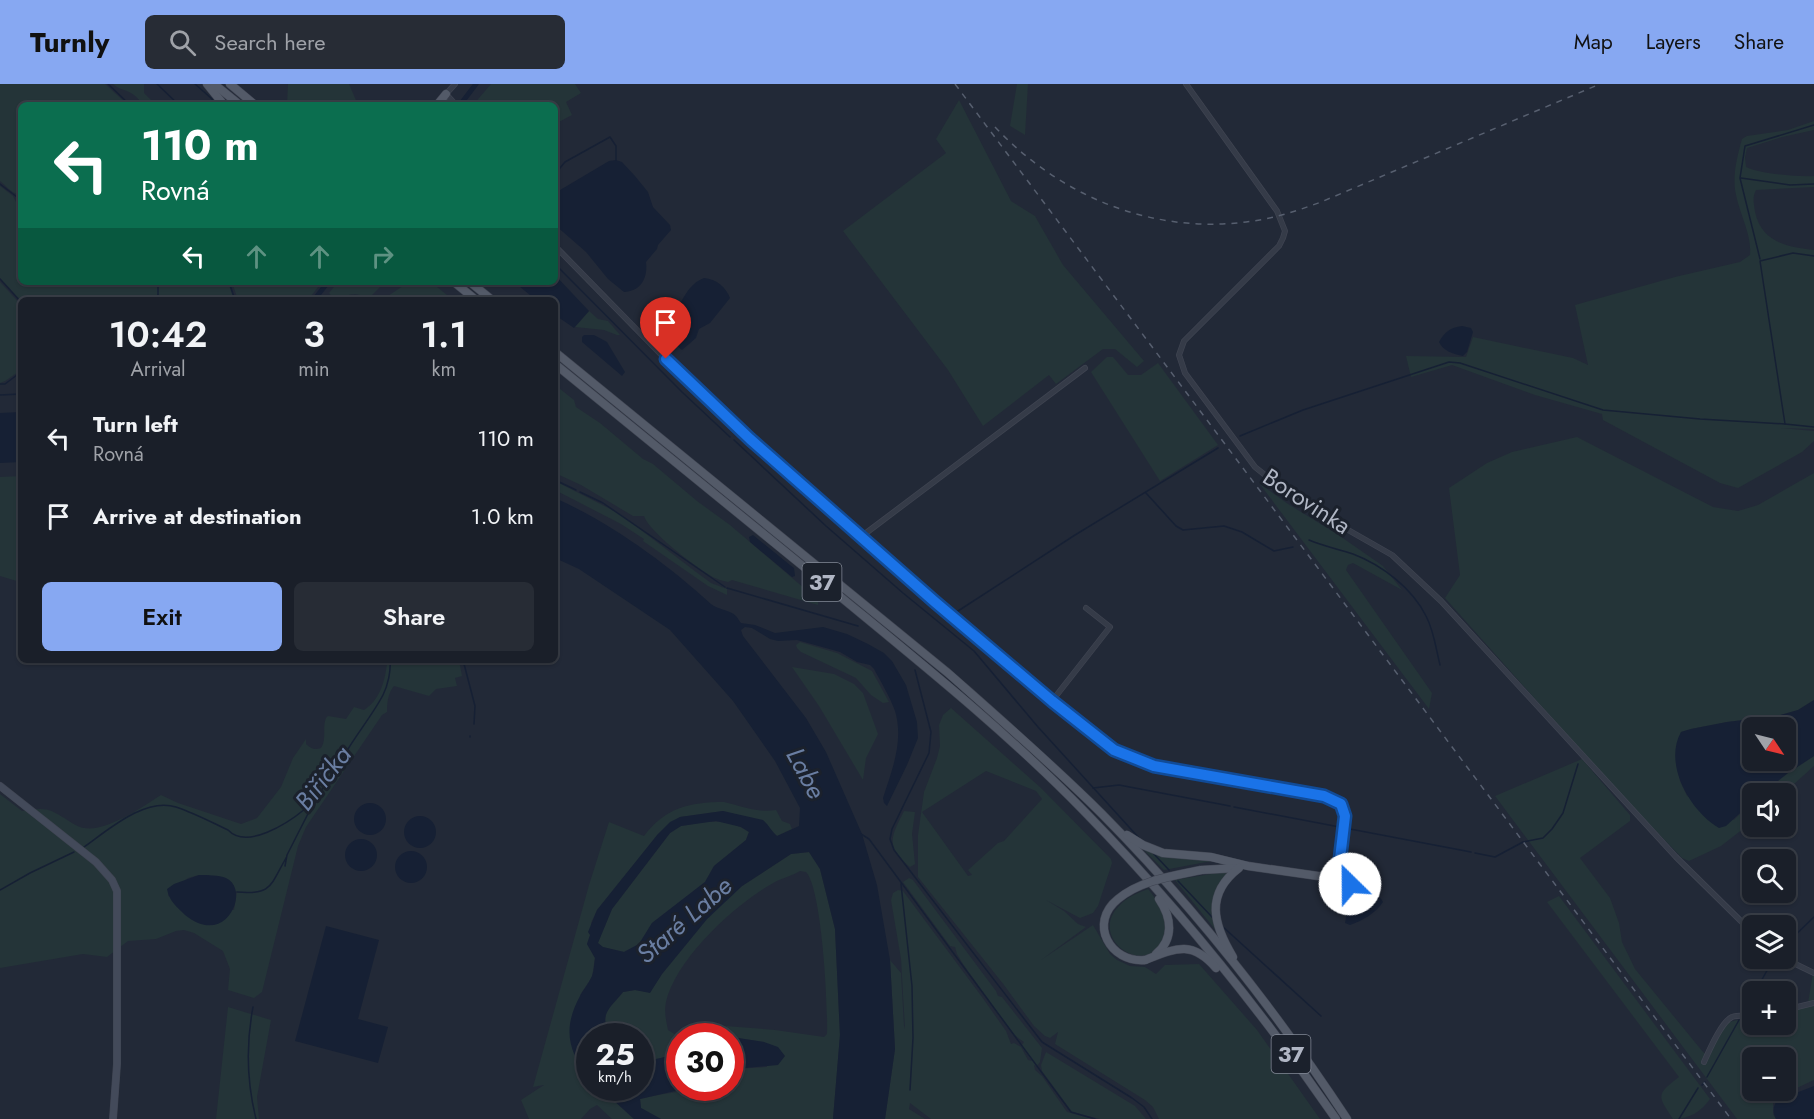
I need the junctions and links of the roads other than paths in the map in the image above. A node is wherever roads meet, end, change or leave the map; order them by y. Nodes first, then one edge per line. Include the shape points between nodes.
1 (207, 84) edge
2 (214, 84) edge
3 (230, 84) edge
4 (455, 84) edge
5 (1186, 84) edge
6 (446, 94) junction
7 (222, 102) edge
8 (236, 102) edge
9 (251, 102) edge
10 (439, 102) edge
11 (453, 102) edge
12 (558, 249) edge
13 (458, 285) edge
14 (474, 285) edge
15 (481, 285) edge
16 (472, 297) edge
17 (489, 297) edge
18 (490, 297) edge
19 (558, 354) edge
20 (558, 366) edge
21 (1085, 368) dead end
22 (862, 536) junction
23 (1086, 608) dead end
24 (1052, 701) junction
25 (0, 786) edge
26 (1103, 815) junction
27 (1248, 866) junction
28 (1339, 867) junction
29 (1239, 868) junction
30 (1141, 873) junction
31 (1325, 877) junction
32 (1742, 922) edge
33 (1149, 959) junction
34 (1796, 964) edge
35 (1814, 973) edge
36 (1248, 982) junction
37 (1242, 991) junction
38 (1814, 1003) edge
39 (1796, 1007) edge
40 (1742, 1017) edge
41 (1704, 1062) dead end
42 (113, 1119) edge
43 (1336, 1119) edge
44 (1347, 1119) edge

1 - 7 main road
2 - 8 main road
3 - 9 main road
4 - 6 street
5 - 32 street, Borovinka via 1269,199 1285,231 1279,246 1184,341 1180,359 1185,373 1261,472 1313,510 1392,555 1442,601 1676,857
6 - 10 main road
6 - 11 street
12 - 22 street via 681,375
13 - 16 main road
14 - 17 main road
15 - 18 main road
19 - 26 main road, 37 via 948,673
20 - 30 main road, 37 via 940,681 1082,809
21 - 22 street
22 - 24 street
23 - 24 street via 1110,627
24 - 28 street via 1130,758 1337,802 1345,816
25 - 42 street via 96,862 117,891 117,1064
26 - 27 main road via 1130,838 1152,849
26 - 36 main road, 37 via 1188,908
27 - 29 main road
27 - 31 main road
28 - 31 street via 1332,868
28 - 31 street via 1350,876 1345,891 1332,891 1326,886
29 - 33 main road, bridge via 1167,877 1120,897 1109,909 1105,934 1120,955
29 - 36 main road via 1219,892 1215,908 1223,939
30 - 33 main road via 1163,904 1170,922 1163,948
30 - 37 main road, 37
33 - 37 main road via 1175,949 1196,951
34 - 35 street
36 - 44 main road, 37
37 - 43 main road, 37
38 - 39 street
40 - 41 street via 1727,1021

